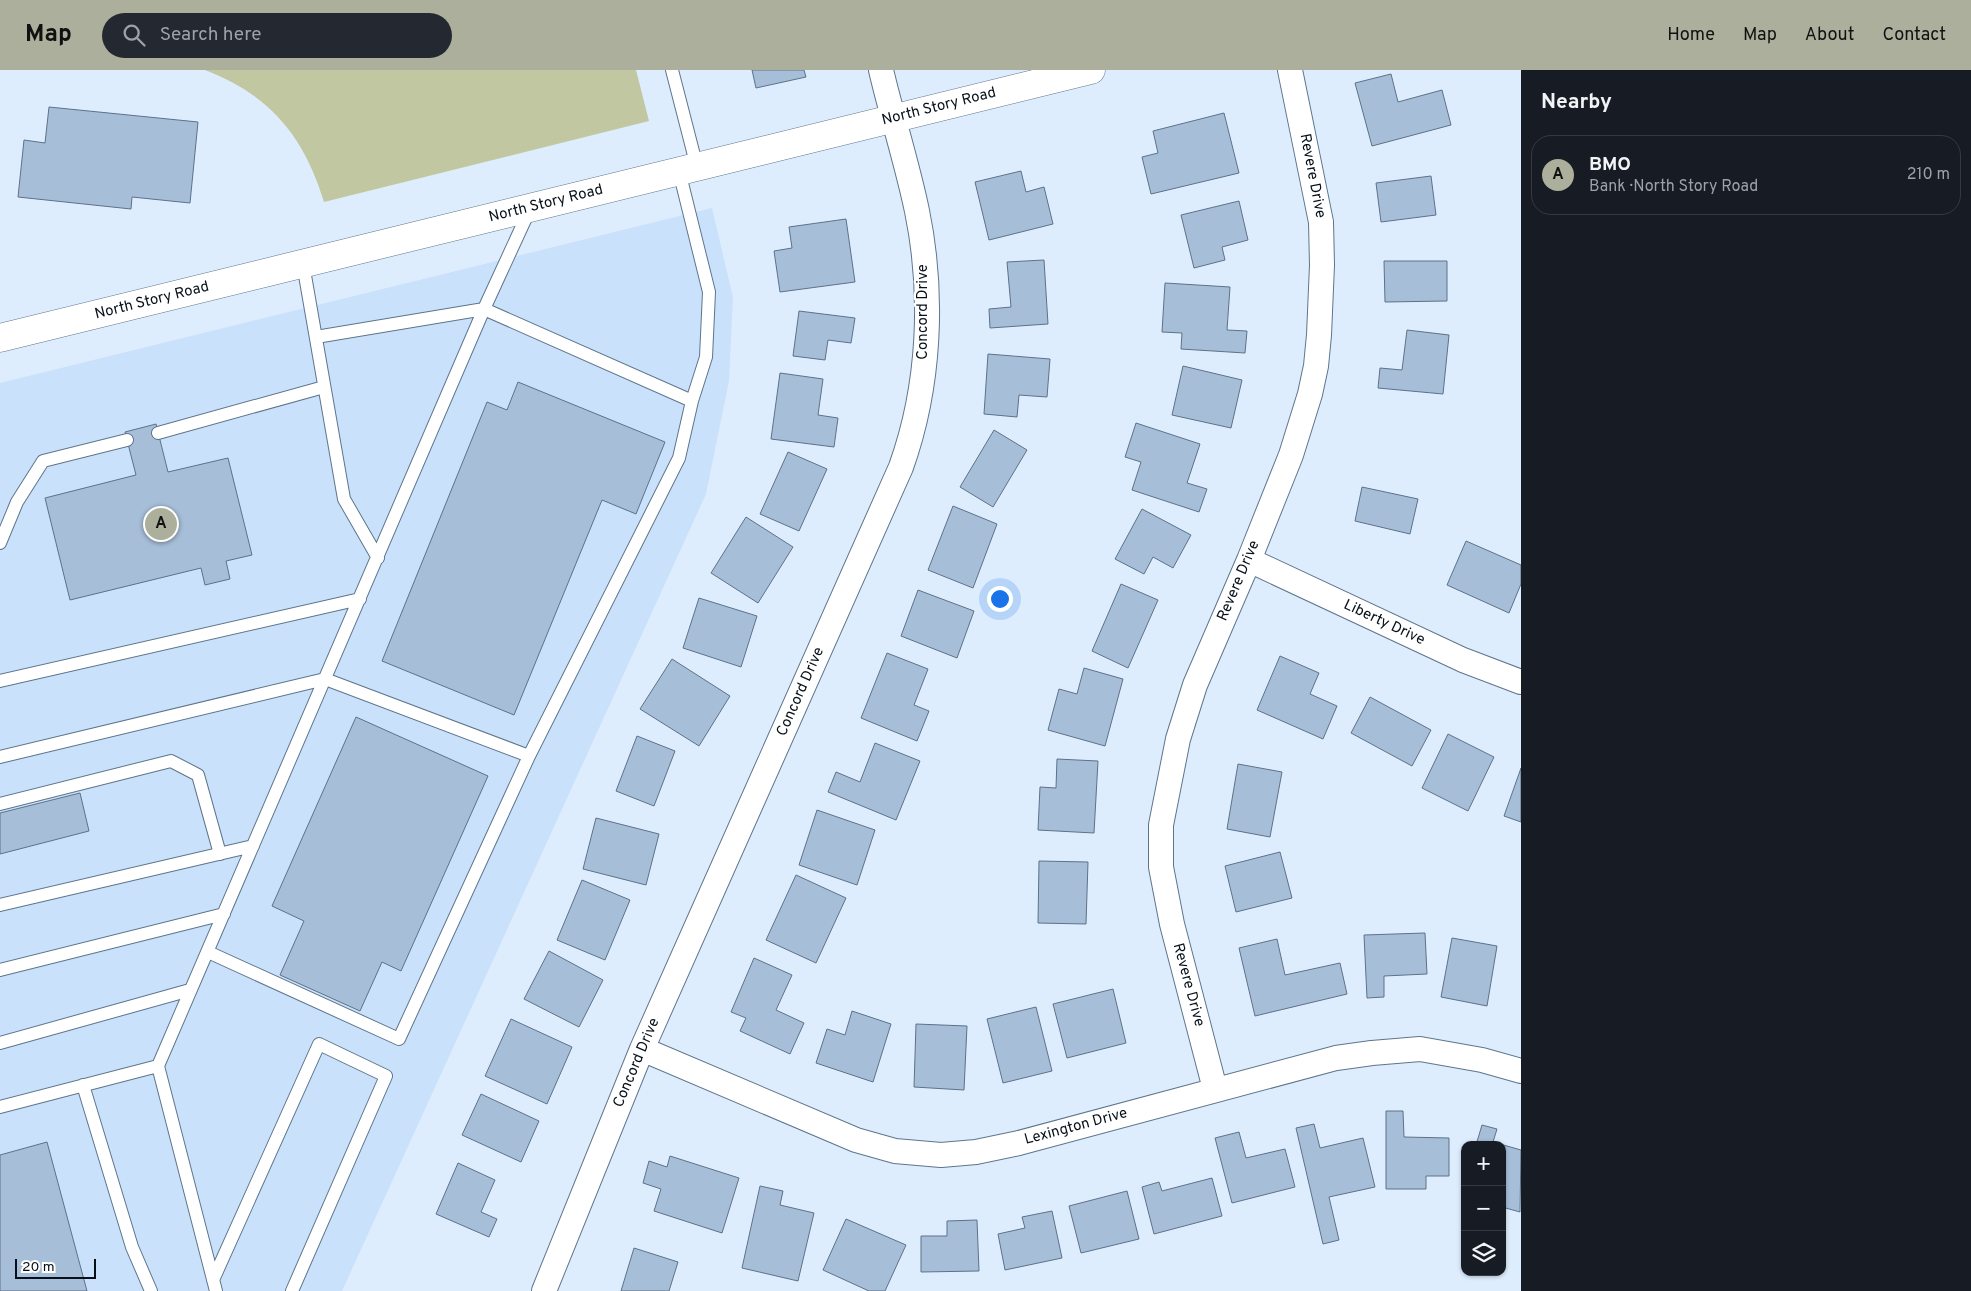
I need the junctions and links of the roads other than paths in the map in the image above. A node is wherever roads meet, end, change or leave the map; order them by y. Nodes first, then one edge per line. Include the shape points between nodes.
1 (672, 70) edge
2 (881, 70) edge
3 (1091, 70) edge
4 (1290, 70) edge
5 (893, 119) junction
6 (688, 169) junction
7 (531, 208) junction
8 (303, 264) junction
9 (484, 309) junction
10 (316, 337) junction
11 (0, 338) edge
12 (324, 387) junction
13 (692, 402) junction
14 (158, 432) dead end
15 (127, 440) dead end
16 (0, 543) edge
17 (378, 558) junction
18 (1249, 560) junction
19 (360, 599) junction
20 (326, 679) junction
21 (0, 681) edge
22 (1521, 682) edge
23 (530, 756) junction
24 (0, 757) edge
25 (0, 804) edge
26 (254, 846) junction
27 (220, 854) junction
28 (0, 905) edge
29 (224, 914) junction
30 (208, 952) junction
31 (0, 970) edge
32 (190, 990) junction
33 (0, 1043) edge
34 (642, 1049) junction
35 (158, 1066) junction
36 (1521, 1072) edge
37 (83, 1085) junction
38 (1215, 1089) junction
39 (0, 1107) edge
40 (214, 1285) edge
41 (151, 1291) edge
42 (292, 1291) edge
43 (544, 1291) edge

1 - 6 lane
2 - 5 street, Concord Drive
3 - 5 main road, North Story Road
4 - 18 street, Revere Drive via 1321,222 1320,335 1310,394 1294,446
5 - 6 main road, North Story Road
5 - 34 street, Concord Drive via 917,211 927,318 919,404 910,441
6 - 7 main road, North Story Road
6 - 13 lane via 709,292 706,357
7 - 8 main road, North Story Road
7 - 9 lane
8 - 10 lane
8 - 11 main road, North Story Road
9 - 10 lane
9 - 13 lane
9 - 17 lane
10 - 12 lane
12 - 14 lane
12 - 17 lane via 344,499
13 - 23 lane via 679,458
15 - 16 lane via 43,461 17,502
17 - 19 lane
18 - 22 street, Liberty Drive via 1463,660
18 - 38 street, Revere Drive via 1195,684 1178,738 1161,825 1161,867 1172,924
19 - 20 lane
19 - 21 lane
20 - 23 lane
20 - 24 lane
20 - 26 lane
23 - 30 lane via 399,1039
25 - 27 lane via 171,761 198,775
26 - 27 lane
26 - 29 lane
27 - 28 lane
29 - 30 lane
29 - 31 lane
30 - 32 lane
32 - 33 lane
32 - 35 lane
34 - 38 street, Lexington Drive via 856,1140 895,1151 932,1154 976,1152 1019,1143
34 - 43 street, Concord Drive
35 - 37 lane
35 - 40 lane
36 - 38 street, Lexington Drive via 1482,1060 1420,1049 1336,1058
37 - 39 lane
37 - 41 lane via 132,1246
40 - 42 lane via 319,1044 386,1076

